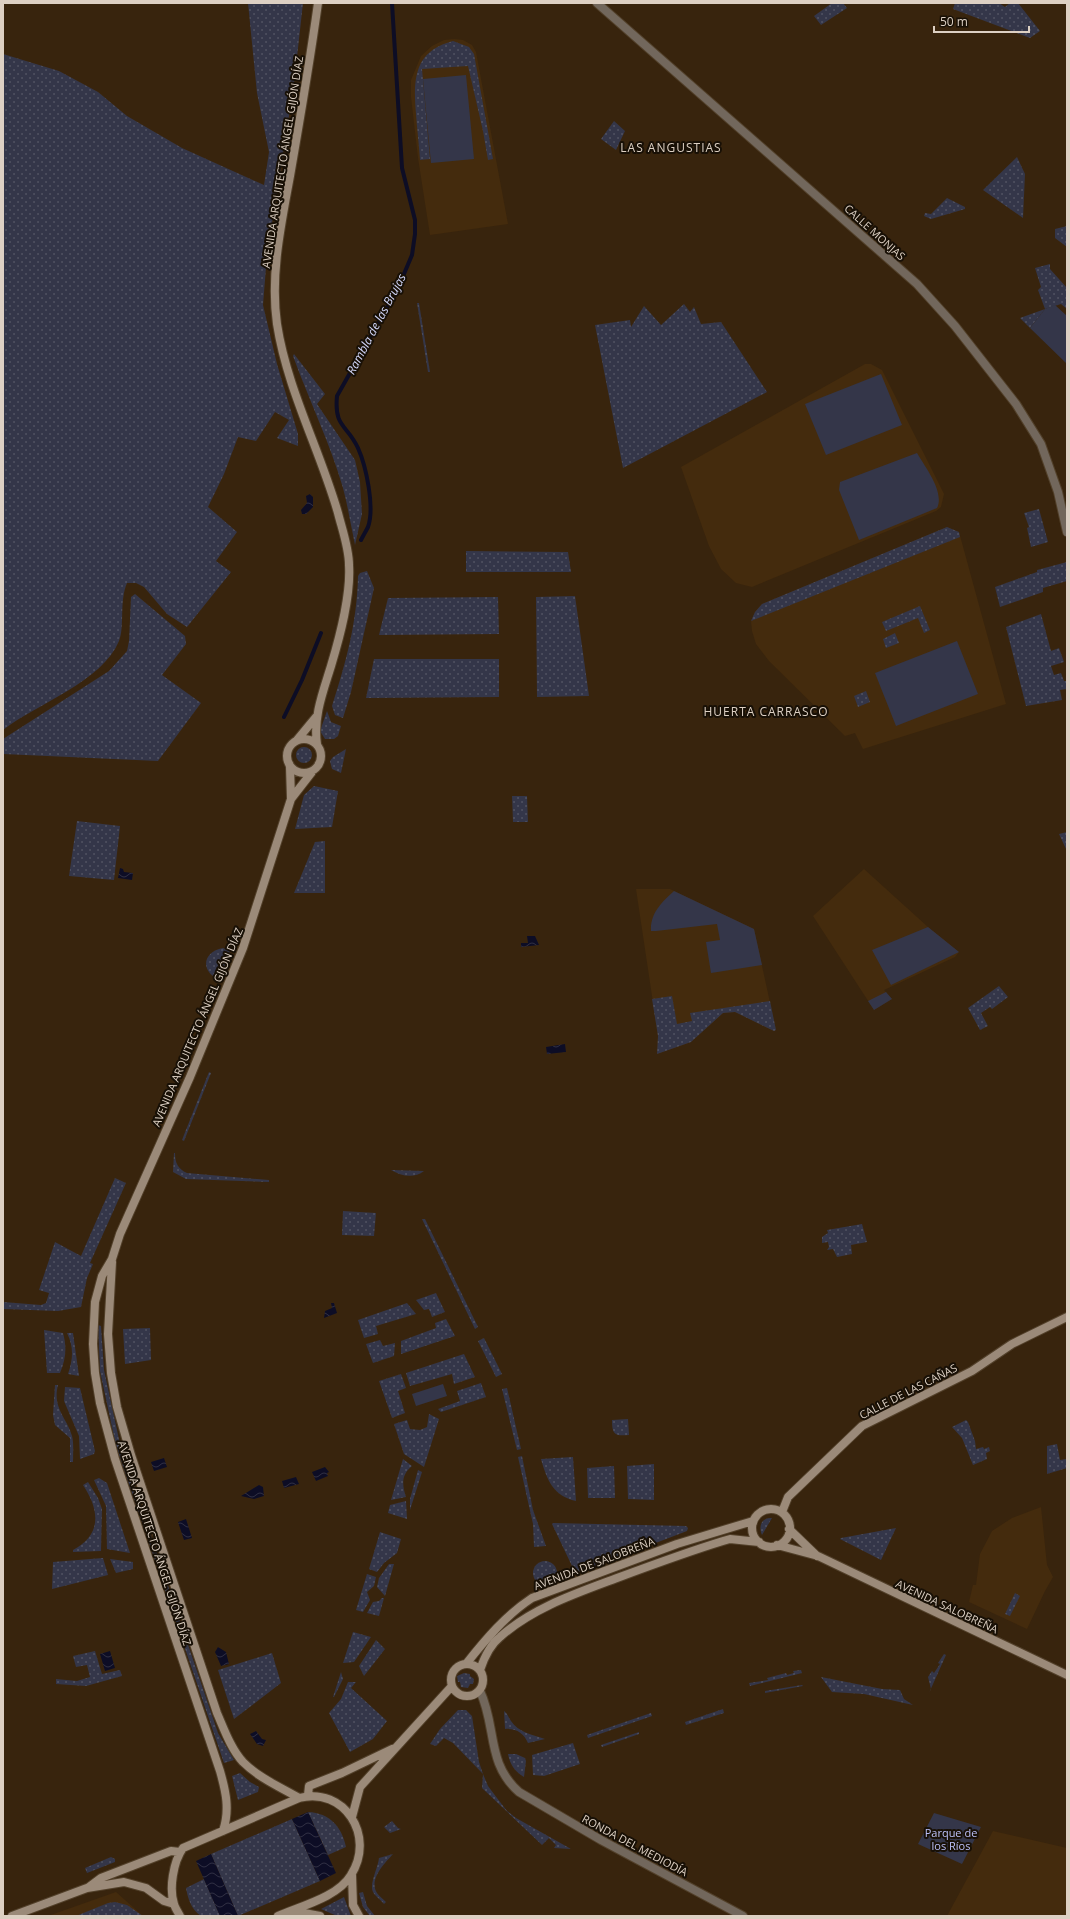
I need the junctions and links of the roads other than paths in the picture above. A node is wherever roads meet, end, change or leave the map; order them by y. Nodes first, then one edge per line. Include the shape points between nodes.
1 (318, 3) edge
2 (597, 3) edge
3 (1067, 532) edge
4 (316, 717) junction
5 (296, 740) junction
6 (317, 744) junction
7 (290, 767) junction
8 (312, 772) junction
9 (291, 798) junction
10 (112, 1259) junction
11 (1067, 1317) edge
12 (782, 1512) junction
13 (753, 1521) junction
14 (789, 1529) junction
15 (758, 1542) junction
16 (777, 1545) junction
17 (818, 1556) junction
18 (466, 1664) junction
19 (480, 1670) junction
20 (1067, 1675) edge
21 (452, 1686) junction
22 (480, 1691) junction
23 (396, 1747) junction
24 (308, 1795) junction
25 (299, 1798) junction
26 (352, 1817) junction
27 (223, 1831) junction
28 (180, 1852) junction
29 (352, 1875) junction
30 (87, 1888) junction
31 (174, 1904) junction
32 (282, 1914) edge
33 (12, 1916) edge
34 (180, 1916) edge
35 (320, 1916) edge
36 (359, 1916) edge
37 (743, 1916) edge

1 - 4 main road, AVENIDA ARQUITECTO ÁNGEL GIJÓN DÍAZ via 274,277 277,323 282,350 331,489 349,564 345,609
2 - 3 street, CALLE MONJAS via 917,284 945,314 1016,404 1041,444 1058,492
4 - 5 main road, AVENIDA ARQUITECTO ÁNGEL GIJÓN DÍAZ
4 - 6 main road, AVENIDA ARQUITECTO ÁNGEL GIJÓN DÍAZ
5 - 6 main road via 311,739
5 - 7 main road, AVENIDA ARQUITECTO ÁNGEL GIJÓN DÍAZ via 290,744 287,752
6 - 8 main road, AVENIDA ARQUITECTO ÁNGEL GIJÓN DÍAZ via 321,751 321,760
7 - 8 main road via 304,773
7 - 9 main road, AVENIDA ARQUITECTO ÁNGEL GIJÓN DÍAZ
8 - 9 main road, AVENIDA ARQUITECTO ÁNGEL GIJÓN DÍAZ
9 - 10 main road, AVENIDA ARQUITECTO ÁNGEL GIJÓN DÍAZ via 244,948 120,1234
10 - 25 main road, AVENIDA ARQUITECTO ÁNGEL GIJÓN DÍAZ via 108,1334 111,1373 119,1414 217,1713 230,1742 243,1762 260,1776
10 - 27 main road, AVENIDA ARQUITECTO ÁNGEL GIJÓN DÍAZ via 102,1276 93,1323 95,1373 100,1403 115,1459 222,1777 227,1797
11 - 12 main road, CALLE DE LAS CAÑAS via 1012,1344 972,1371 862,1426 788,1498
12 - 13 main road via 764,1510
12 - 14 main road
13 - 15 main road via 753,1532
13 - 18 main road, AVENIDA DE SALOBREÑA via 677,1544 532,1598 518,1607
14 - 16 main road via 786,1539
14 - 17 main road, AVENIDA SALOBREÑA
15 - 16 main road via 770,1546
15 - 19 main road, AVENIDA DE SALOBREÑA via 730,1539 723,1541 680,1554 549,1605 499,1637 485,1657
16 - 17 main road, AVENIDA SALOBREÑA
17 - 20 main road, AVENIDA SALOBREÑA
18 - 19 main road via 476,1666
18 - 21 main road via 453,1671
19 - 22 main road via 484,1681
21 - 22 main road via 464,1696
21 - 23 main road
22 - 37 street, RONDA DEL MEDIODÍA via 489,1717 494,1750 502,1771 509,1783 519,1792 601,1840
23 - 24 main road via 310,1786
23 - 26 main road via 360,1787
24 - 25 main road
24 - 26 main road via 323,1797 339,1804
25 - 27 main road
26 - 29 main road via 360,1834 360,1851
27 - 28 main road via 183,1848
28 - 30 main road via 171,1851 101,1878
28 - 31 main road via 172,1887
29 - 32 main road via 338,1891
29 - 36 main road via 354,1905
30 - 31 main road via 124,1882 146,1888
30 - 33 main road
31 - 34 main road
32 - 35 main road via 304,1913

